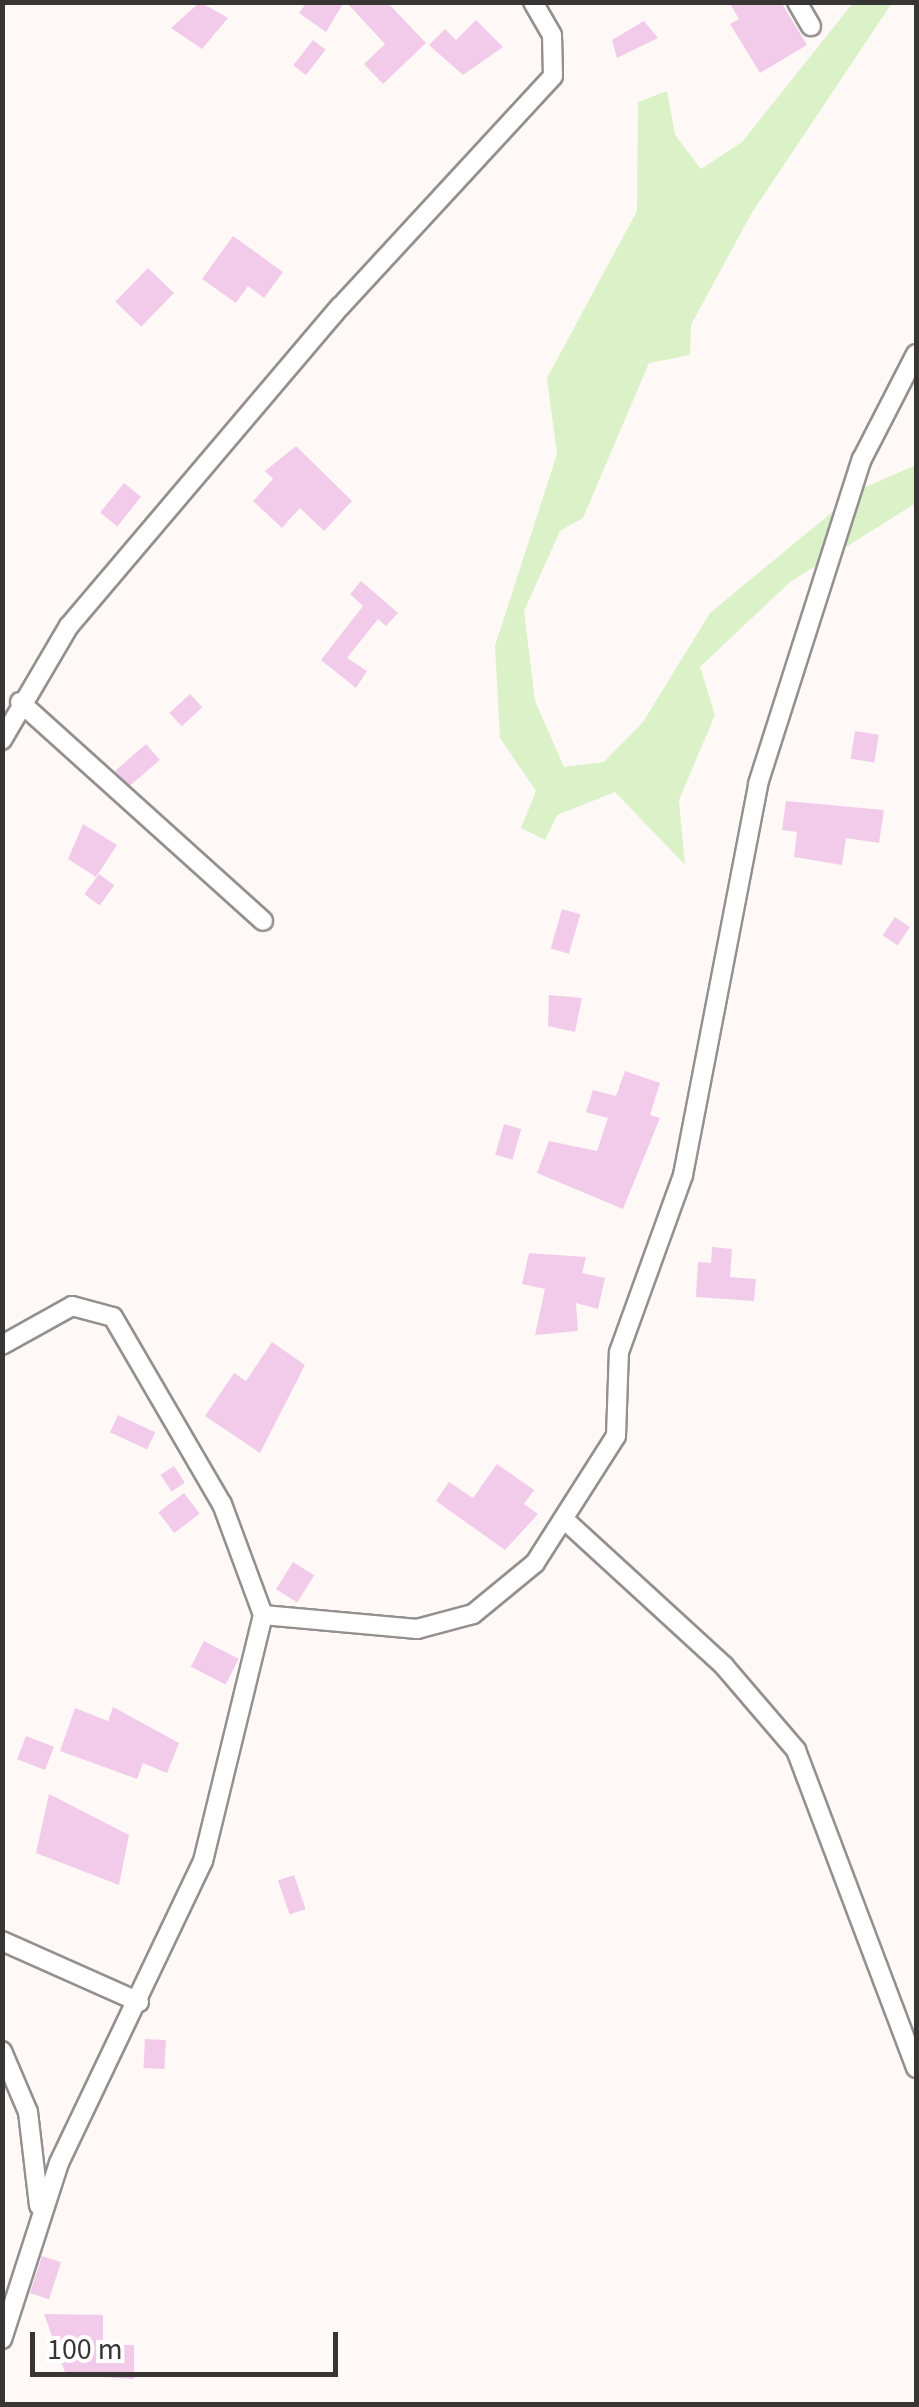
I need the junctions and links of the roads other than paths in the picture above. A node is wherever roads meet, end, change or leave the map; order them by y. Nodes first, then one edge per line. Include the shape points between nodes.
1 (533, 2) edge
2 (798, 2) edge
3 (812, 26) dead end
4 (916, 354) edge
5 (20, 702) junction
6 (2, 740) edge
7 (264, 920) dead end
8 (2, 1345) edge
9 (567, 1522) junction
10 (263, 1615) junction
11 (2, 1941) edge
12 (138, 2002) junction
13 (2, 2051) edge
14 (916, 2068) edge
15 (39, 2210) junction
16 (2, 2339) edge

1 - 5 street via 559,60 544,88 340,307 69,626
2 - 3 street
4 - 9 street via 862,459 758,784 683,1176 620,1352 616,1436
5 - 6 street
5 - 7 street
8 - 10 street via 72,1306 113,1317 222,1504
9 - 10 street via 504,1596 447,1624 348,1628
9 - 14 street via 724,1666 796,1750
10 - 12 street via 204,1861
11 - 12 street
12 - 15 street
13 - 15 street via 28,2112
15 - 16 street

